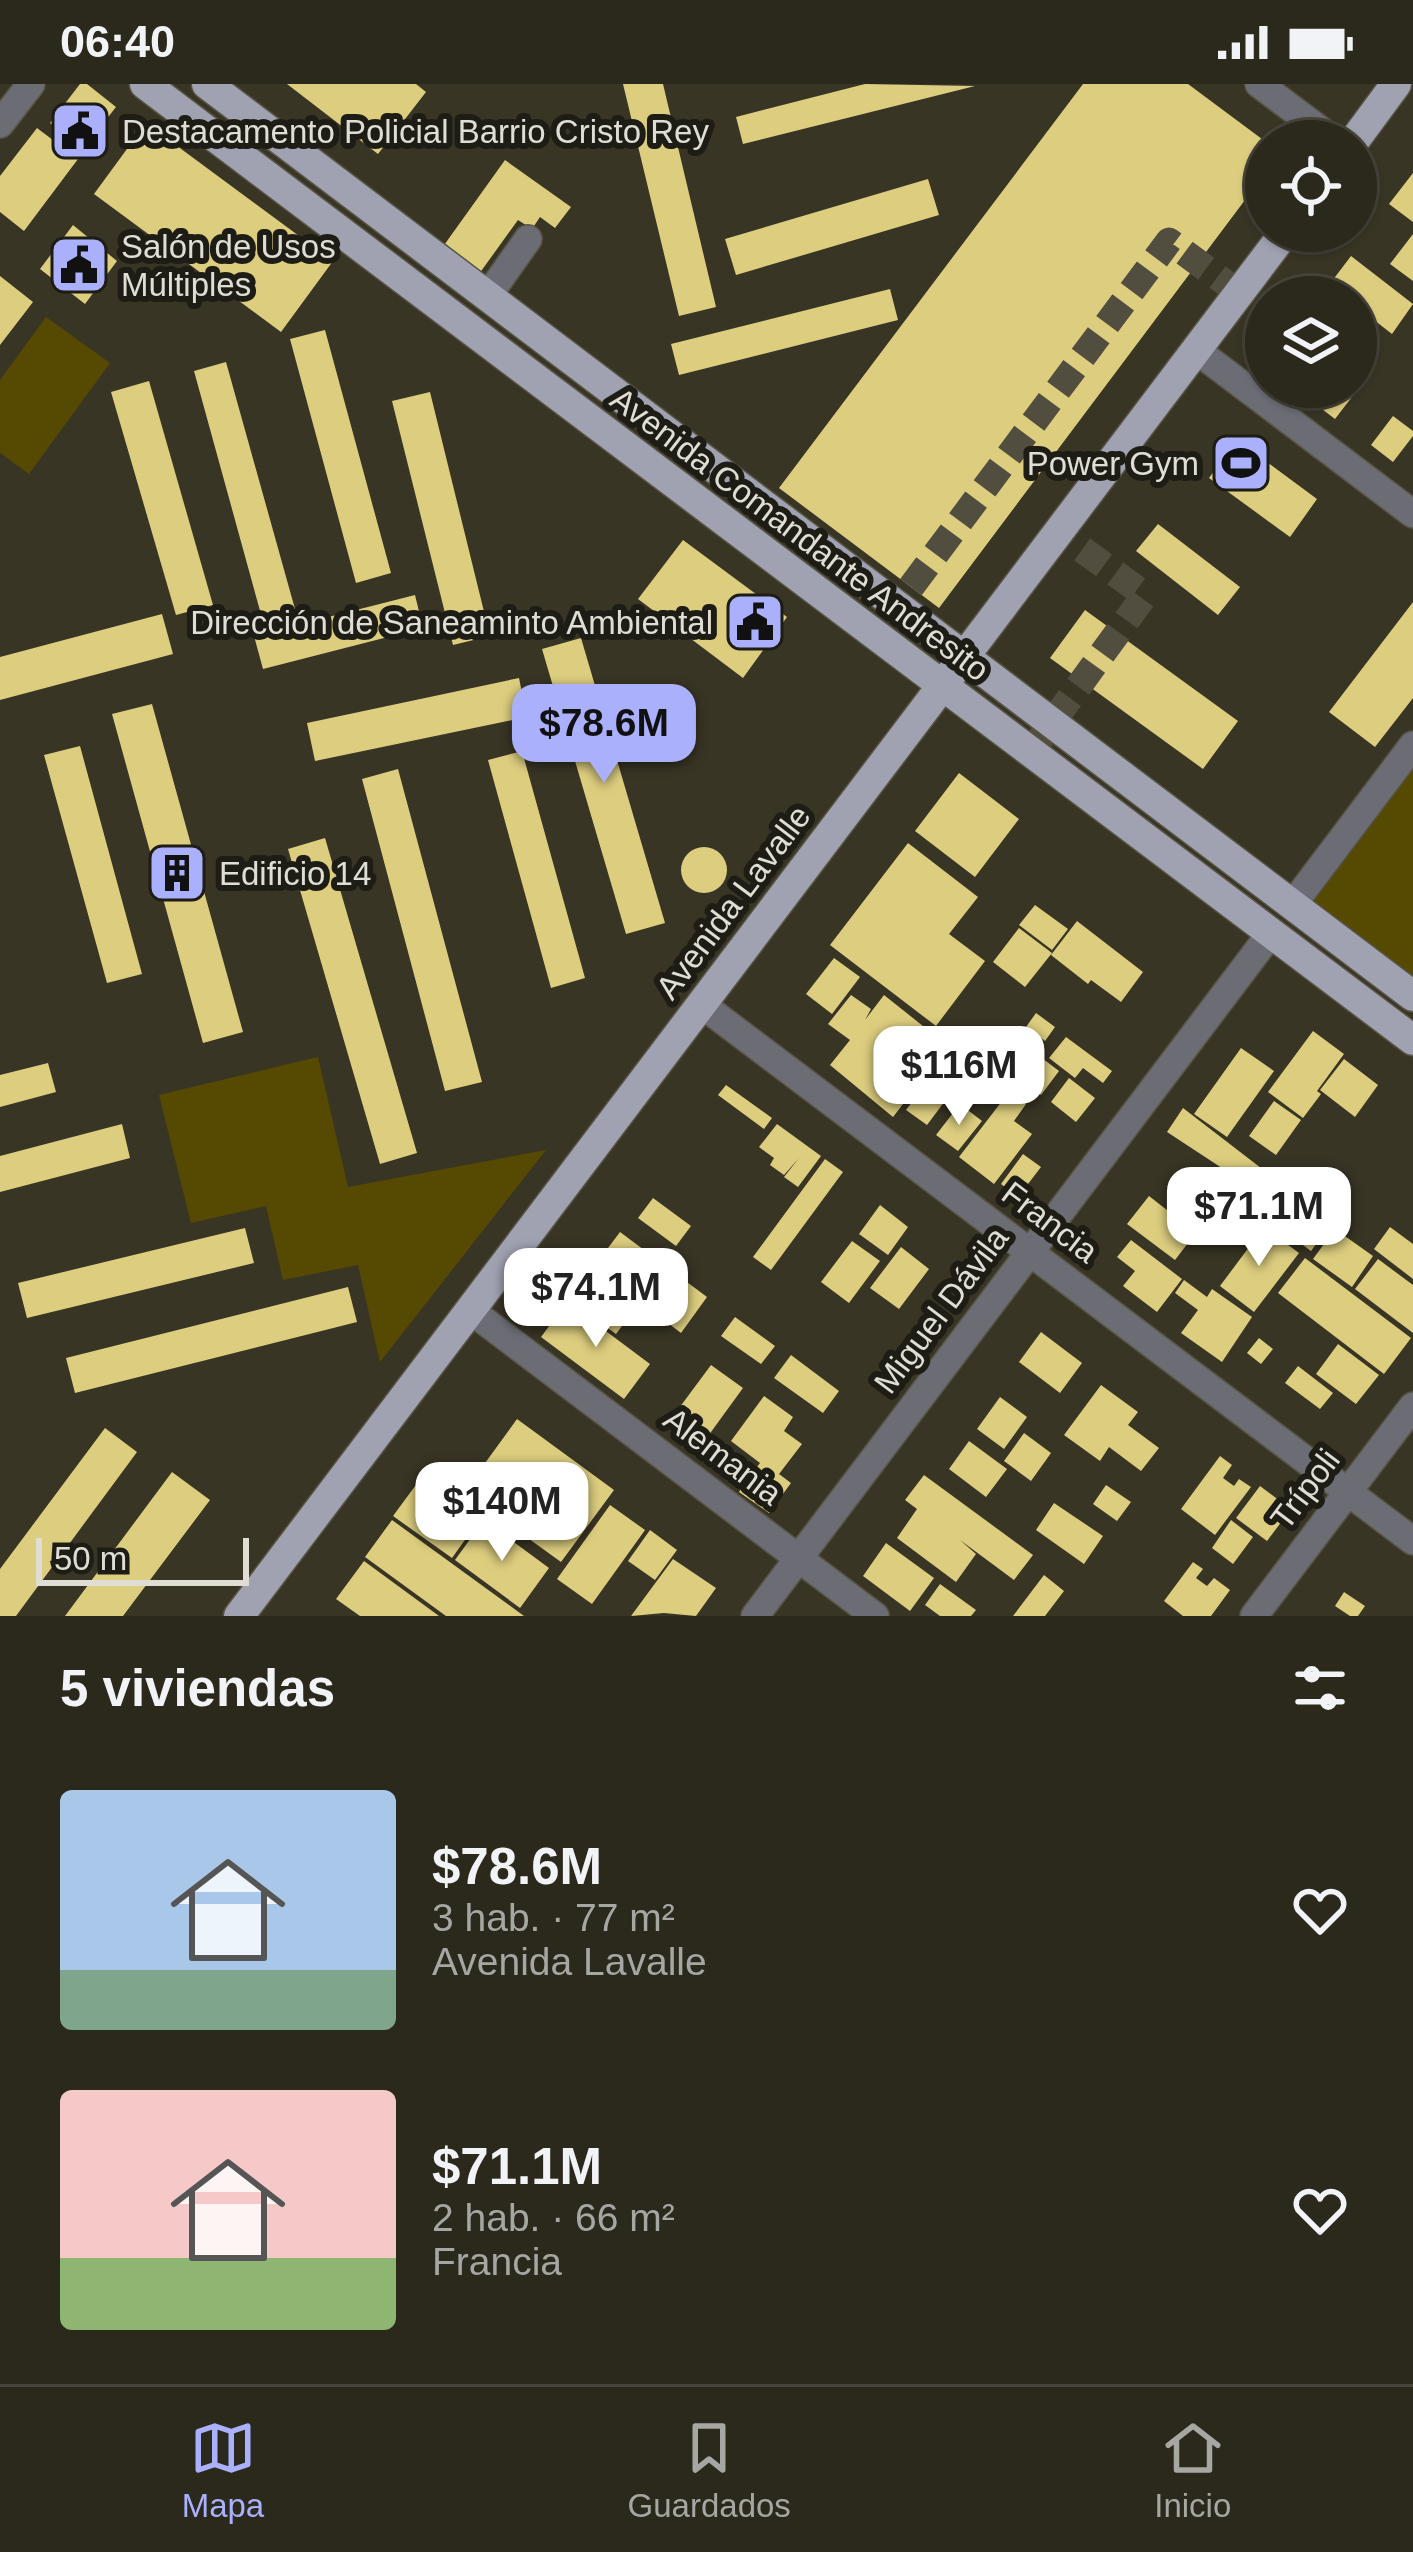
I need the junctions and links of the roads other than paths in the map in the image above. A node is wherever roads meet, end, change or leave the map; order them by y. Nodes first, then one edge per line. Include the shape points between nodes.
1 (31, 84) edge
2 (145, 84) edge
3 (207, 84) edge
4 (1259, 84) edge
5 (1396, 84) edge
6 (1306, 120) edge
7 (1369, 120) edge
8 (0, 124) edge
9 (528, 239) dead end
10 (1270, 252) edge
11 (440, 262) junction
12 (419, 290) junction
13 (487, 297) junction
14 (1196, 350) junction
15 (1413, 514) edge
16 (964, 656) junction
17 (941, 688) junction
18 (1413, 745) edge
19 (1293, 904) junction
20 (1271, 933) junction
21 (1413, 995) edge
22 (701, 1004) junction
23 (1413, 1040) edge
24 (1030, 1252) junction
25 (470, 1310) junction
26 (1413, 1406) edge
27 (1348, 1492) junction
28 (1413, 1541) edge
29 (798, 1558) junction
30 (239, 1616) edge
31 (755, 1616) edge
32 (875, 1616) edge
33 (1254, 1616) edge

1 - 8 street
2 - 12 main road, Avenida Comandante Andresito
3 - 11 main road, Avenida Comandante Andresito
4 - 6 street
5 - 7 main road
9 - 13 street
10 - 14 main road, Avenida Lavalle
11 - 12 street
11 - 13 main road, Avenida Comandante Andresito
12 - 17 main road, Avenida Comandante Andresito
13 - 16 main road, Avenida Comandante Andresito via 904,596
14 - 15 street
14 - 16 main road, Avenida Lavalle
16 - 17 main road, Avenida Lavalle
16 - 19 main road, Avenida Comandante Andresito
17 - 20 main road, Avenida Comandante Andresito
17 - 22 main road, Avenida Lavalle
18 - 19 street
19 - 21 main road, Avenida Comandante Andresito
20 - 23 main road, Avenida Comandante Andresito
20 - 24 street, Miguel Dávila
22 - 24 street, Francia
22 - 25 main road, Avenida Lavalle
24 - 27 street, Francia
24 - 29 street, Miguel Dávila
25 - 29 street, Alemania
25 - 30 main road, Avenida Lavalle
26 - 27 street, Trípoli
27 - 28 street, Francia
27 - 33 street, Trípoli
29 - 31 street, Miguel Dávila
29 - 32 street, Alemania

